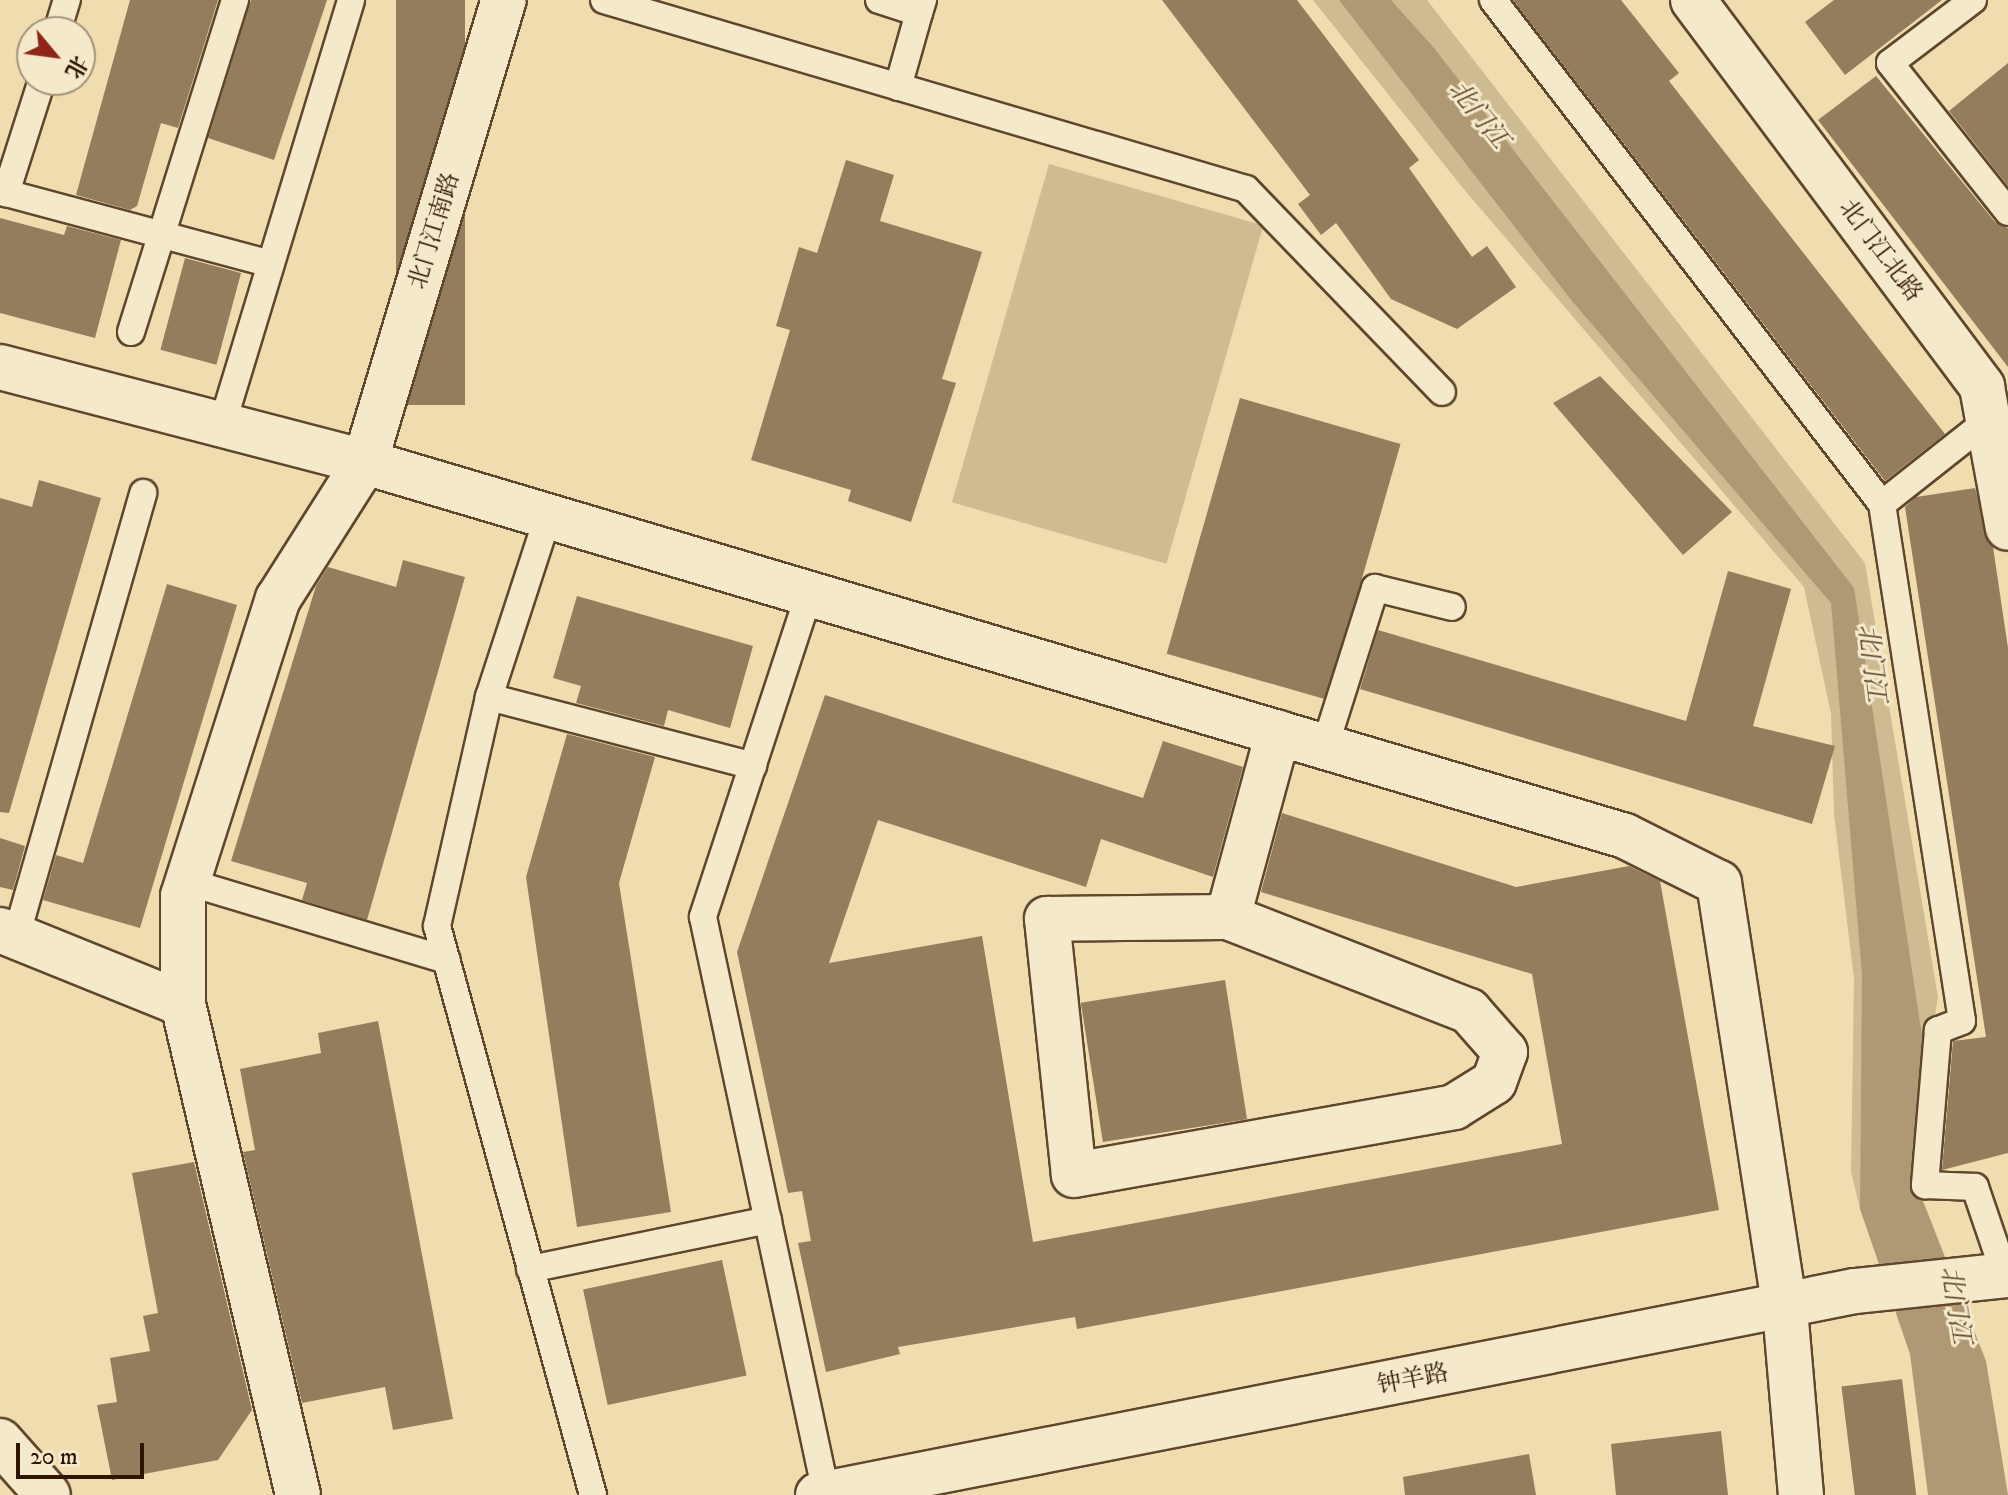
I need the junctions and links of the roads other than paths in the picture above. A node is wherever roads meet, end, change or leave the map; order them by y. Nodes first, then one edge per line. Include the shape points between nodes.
1 (235, 0) edge
2 (351, 0) edge
3 (504, 0) edge
4 (604, 0) edge
5 (879, 0) edge
6 (1493, 0) edge
7 (1973, 0) edge
8 (1699, 2) edge
9 (921, 6) edge
10 (660, 8) edge
11 (898, 87) junction
12 (37, 96) edge
13 (2005, 202) edge
14 (161, 234) junction
15 (271, 264) junction
16 (131, 332) dead end
17 (0, 367) edge
18 (1442, 392) dead end
19 (222, 425) junction
20 (1996, 432) edge
21 (365, 462) junction
22 (143, 493) dead end
23 (1882, 504) junction
24 (548, 516) junction
25 (2008, 528) edge
26 (809, 594) junction
27 (1452, 607) dead end
28 (489, 697) junction
29 (1278, 733) junction
30 (1325, 746) junction
31 (753, 766) junction
32 (188, 882) junction
33 (1228, 917) junction
34 (8, 934) edge
35 (446, 960) junction
36 (183, 1004) junction
37 (768, 1220) junction
38 (530, 1269) junction
39 (1999, 1276) edge
40 (1785, 1309) junction
41 (0, 1441) edge
42 (822, 1494) edge
43 (48, 1495) edge
44 (298, 1495) edge
45 (593, 1495) edge
46 (1801, 1495) edge

1 - 14 lane
2 - 15 lane
3 - 21 street, 北门江南路
4 - 10 lane
5 - 9 lane
6 - 23 lane
7 - 13 lane via 1890,63
8 - 20 street, 北门江北路 via 1982,387
9 - 11 lane
10 - 11 lane
11 - 18 lane via 1246,189
12 - 14 lane via 6,193
14 - 15 lane
14 - 16 lane
15 - 19 lane
17 - 19 street
19 - 21 street
20 - 23 lane
20 - 25 street, 北门江北路
21 - 24 street
21 - 32 street, 北门江南路 via 278,599
22 - 34 lane
23 - 39 lane via 1962,1021 1938,1030 1925,1185 1975,1187
24 - 26 street
24 - 28 lane
26 - 29 street
26 - 31 lane
27 - 30 lane via 1375,588
28 - 31 lane
28 - 35 lane via 437,926
29 - 30 street
29 - 33 street
30 - 40 street via 1625,836 1719,883
31 - 37 lane via 703,917
32 - 35 lane
32 - 36 street, 北门江南路
33 - 33 street via 1469,1011 1505,1052 1494,1082 1454,1107 1074,1175 1047,919
34 - 36 street
35 - 38 lane
36 - 44 street, 北门江南路
37 - 38 lane
37 - 42 lane
38 - 45 lane
39 - 40 street, 钟羊路 via 1855,1291
40 - 42 street, 钟羊路
40 - 46 street
41 - 43 street

